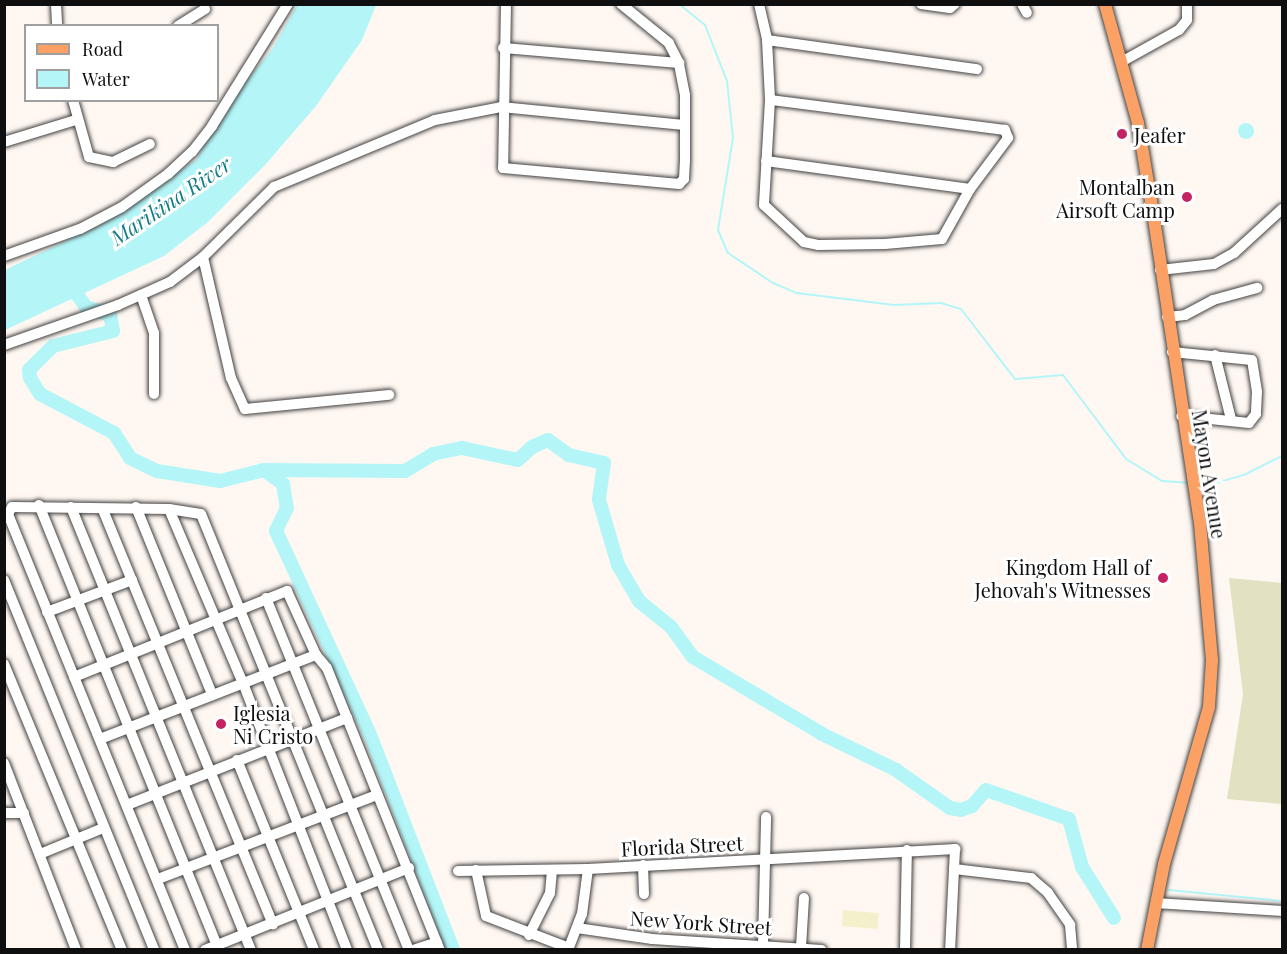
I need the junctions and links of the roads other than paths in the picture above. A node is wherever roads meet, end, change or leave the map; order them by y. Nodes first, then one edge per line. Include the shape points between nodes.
1 (56, 4) edge
2 (288, 4) edge
3 (506, 4) edge
4 (621, 4) edge
5 (759, 4) edge
6 (921, 4) edge
7 (955, 4) edge
8 (1104, 4) edge
9 (1187, 4) edge
10 (205, 9) dead end
11 (57, 24) edge
12 (181, 24) edge
13 (766, 40) junction
14 (503, 48) junction
15 (1123, 61) junction
16 (679, 63) junction
17 (977, 69) dead end
18 (770, 100) junction
19 (73, 102) edge
20 (501, 107) junction
21 (76, 120) junction
22 (684, 125) junction
23 (4, 142) edge
24 (150, 144) dead end
25 (766, 160) junction
26 (970, 189) junction
27 (1282, 209) edge
28 (4, 256) edge
29 (203, 257) junction
30 (1160, 270) junction
31 (1257, 288) dead end
32 (141, 296) junction
33 (1167, 317) junction
34 (4, 345) edge
35 (1172, 352) junction
36 (1215, 355) junction
37 (154, 394) dead end
38 (388, 395) dead end
39 (1181, 416) junction
40 (1231, 419) junction
41 (39, 505) junction
42 (71, 507) junction
43 (136, 507) junction
44 (169, 508) junction
45 (103, 510) junction
46 (4, 580) edge
47 (132, 580) junction
48 (105, 589) junction
49 (266, 598) junction
50 (77, 600) junction
51 (10, 609) edge
52 (242, 609) junction
53 (47, 612) junction
54 (213, 618) junction
55 (184, 630) junction
56 (158, 643) junction
57 (131, 655) junction
58 (316, 656) junction
59 (294, 663) junction
60 (4, 664) edge
61 (104, 665) junction
62 (269, 673) junction
63 (74, 677) junction
64 (243, 683) junction
65 (212, 694) junction
66 (182, 705) junction
67 (156, 716) junction
68 (347, 718) junction
69 (128, 728) junction
70 (320, 730) junction
71 (100, 739) junction
72 (293, 741) junction
73 (266, 749) junction
74 (237, 760) junction
75 (5, 764) edge
76 (209, 773) junction
77 (183, 782) junction
78 (155, 794) junction
79 (377, 795) junction
80 (350, 802) junction
81 (127, 805) junction
82 (4, 813) edge
83 (24, 813) junction
84 (323, 814) junction
85 (766, 817) dead end
86 (298, 824) junction
87 (103, 828) junction
88 (269, 836) junction
89 (77, 839) junction
90 (238, 847) junction
91 (907, 850) junction
92 (40, 854) junction
93 (213, 857) junction
94 (765, 859) junction
95 (643, 865) junction
96 (186, 868) junction
97 (409, 868) junction
98 (588, 869) junction
99 (954, 869) junction
100 (476, 870) junction
101 (552, 870) junction
102 (458, 871) dead end
103 (381, 876) junction
104 (158, 879) junction
105 (353, 889) junction
106 (644, 894) dead end
107 (804, 898) dead end
108 (326, 900) junction
109 (1156, 903) junction
110 (1282, 911) edge
111 (300, 912) junction
112 (273, 924) junction
113 (577, 928) junction
114 (246, 935) junction
115 (529, 935) junction
116 (651, 944) edge
117 (763, 944) junction
118 (439, 946) edge
119 (218, 947) edge
120 (801, 947) junction
121 (569, 949) edge
122 (76, 950) edge
123 (122, 950) edge
124 (153, 950) edge
125 (185, 950) edge
126 (205, 950) edge
127 (251, 950) edge
128 (314, 950) edge
129 (347, 950) edge
130 (378, 950) edge
131 (411, 950) edge
132 (822, 950) edge
133 (905, 950) edge
134 (950, 950) edge
135 (1072, 950) edge
136 (1147, 950) edge

1 - 11 street
2 - 28 street via 212,126 168,174 122,207 80,229
3 - 14 street
4 - 16 street via 669,43
5 - 13 street
6 - 7 street via 950,8
8 - 15 main road, Mayon Avenue
9 - 15 street via 1187,20 1179,30
10 - 12 street
13 - 17 street
13 - 18 street
14 - 16 street
14 - 20 street
15 - 30 main road, Mayon Avenue via 1138,123
16 - 22 street
18 - 25 street
18 - 26 street via 1005,130 1007,142
19 - 21 street
20 - 22 street
20 - 22 street via 504,169 679,184 684,179
20 - 29 street via 435,120 292,177 274,187
21 - 23 street
21 - 24 street via 87,155 113,162
25 - 26 street
25 - 26 street via 765,208 797,237 818,245 942,239
27 - 30 street via 1234,253 1214,264
29 - 32 street via 170,282
29 - 38 street via 231,378 245,409
30 - 33 main road, Mayon Avenue
31 - 33 street via 1213,300 1185,315
32 - 34 street
32 - 37 street via 154,333
33 - 35 main road, Mayon Avenue
35 - 36 street
35 - 39 main road, Mayon Avenue
36 - 40 street
36 - 40 street via 1252,360 1256,414 1249,423
39 - 40 street
39 - 109 main road, Mayon Avenue via 1200,524 1212,680 1207,713
41 - 42 street
41 - 50 street
41 - 53 street via 12,507 8,512
42 - 45 street
42 - 48 street
43 - 44 street
43 - 45 street
43 - 55 street
44 - 52 street via 201,514
44 - 54 street
45 - 47 street
46 - 51 street
47 - 48 street
47 - 56 street
48 - 50 street
48 - 57 street
49 - 52 street
49 - 58 street via 287,591
49 - 59 street
50 - 53 street
50 - 61 street
51 - 87 street
52 - 54 street
52 - 62 street
53 - 63 street
54 - 55 street
54 - 64 street
55 - 56 street
55 - 65 street
56 - 57 street
56 - 66 street
57 - 61 street
57 - 67 street
58 - 59 street
58 - 68 street via 327,668
59 - 62 street
59 - 70 street
60 - 89 street
61 - 63 street
61 - 69 street
62 - 64 street
62 - 72 street
63 - 71 street
64 - 65 street
64 - 73 street
65 - 66 street
66 - 67 street
66 - 76 street
67 - 69 street
67 - 77 street
68 - 70 street
68 - 79 street
69 - 71 street
69 - 78 street
70 - 72 street
70 - 80 street
71 - 81 street
72 - 73 street
72 - 84 street
73 - 74 street
73 - 86 street
74 - 76 street
74 - 88 street
75 - 83 street
76 - 77 street
76 - 90 street
77 - 78 street
77 - 93 street
78 - 81 street
78 - 96 street
79 - 80 street
79 - 97 street
80 - 84 street
80 - 103 street
81 - 104 street
82 - 83 street
83 - 92 street
84 - 86 street
84 - 105 street
85 - 94 street
86 - 88 street
86 - 108 street
87 - 89 street
87 - 124 street
88 - 90 street
88 - 111 street
89 - 92 street
89 - 123 street
90 - 93 street
90 - 112 street
91 - 94 street, Florida Street
91 - 99 street, Florida Street via 955,849
91 - 133 street
92 - 122 street
93 - 96 street
93 - 114 street
94 - 95 street, Florida Street
94 - 117 street
95 - 98 street, Florida Street
95 - 106 street
96 - 104 street
96 - 119 street
97 - 103 street
97 - 118 street
98 - 101 street, Florida Street
98 - 113 street
99 - 134 street
99 - 135 street via 1031,878 1048,893 1070,925
100 - 101 street, Florida Street
100 - 102 street, Florida Street
100 - 115 street via 486,916
101 - 115 street via 550,893
103 - 105 street
103 - 131 street
104 - 125 street
105 - 108 street
105 - 130 street
107 - 120 street
108 - 111 street
108 - 129 street
109 - 110 street
109 - 136 main road, Mayon Avenue
111 - 112 street
111 - 128 street
112 - 114 street
113 - 116 street, New York Street
113 - 121 street
114 - 119 street
114 - 127 street
115 - 121 street
116 - 117 street, New York Street
117 - 120 street, New York Street
118 - 131 street
119 - 126 street
120 - 132 street, New York Street

